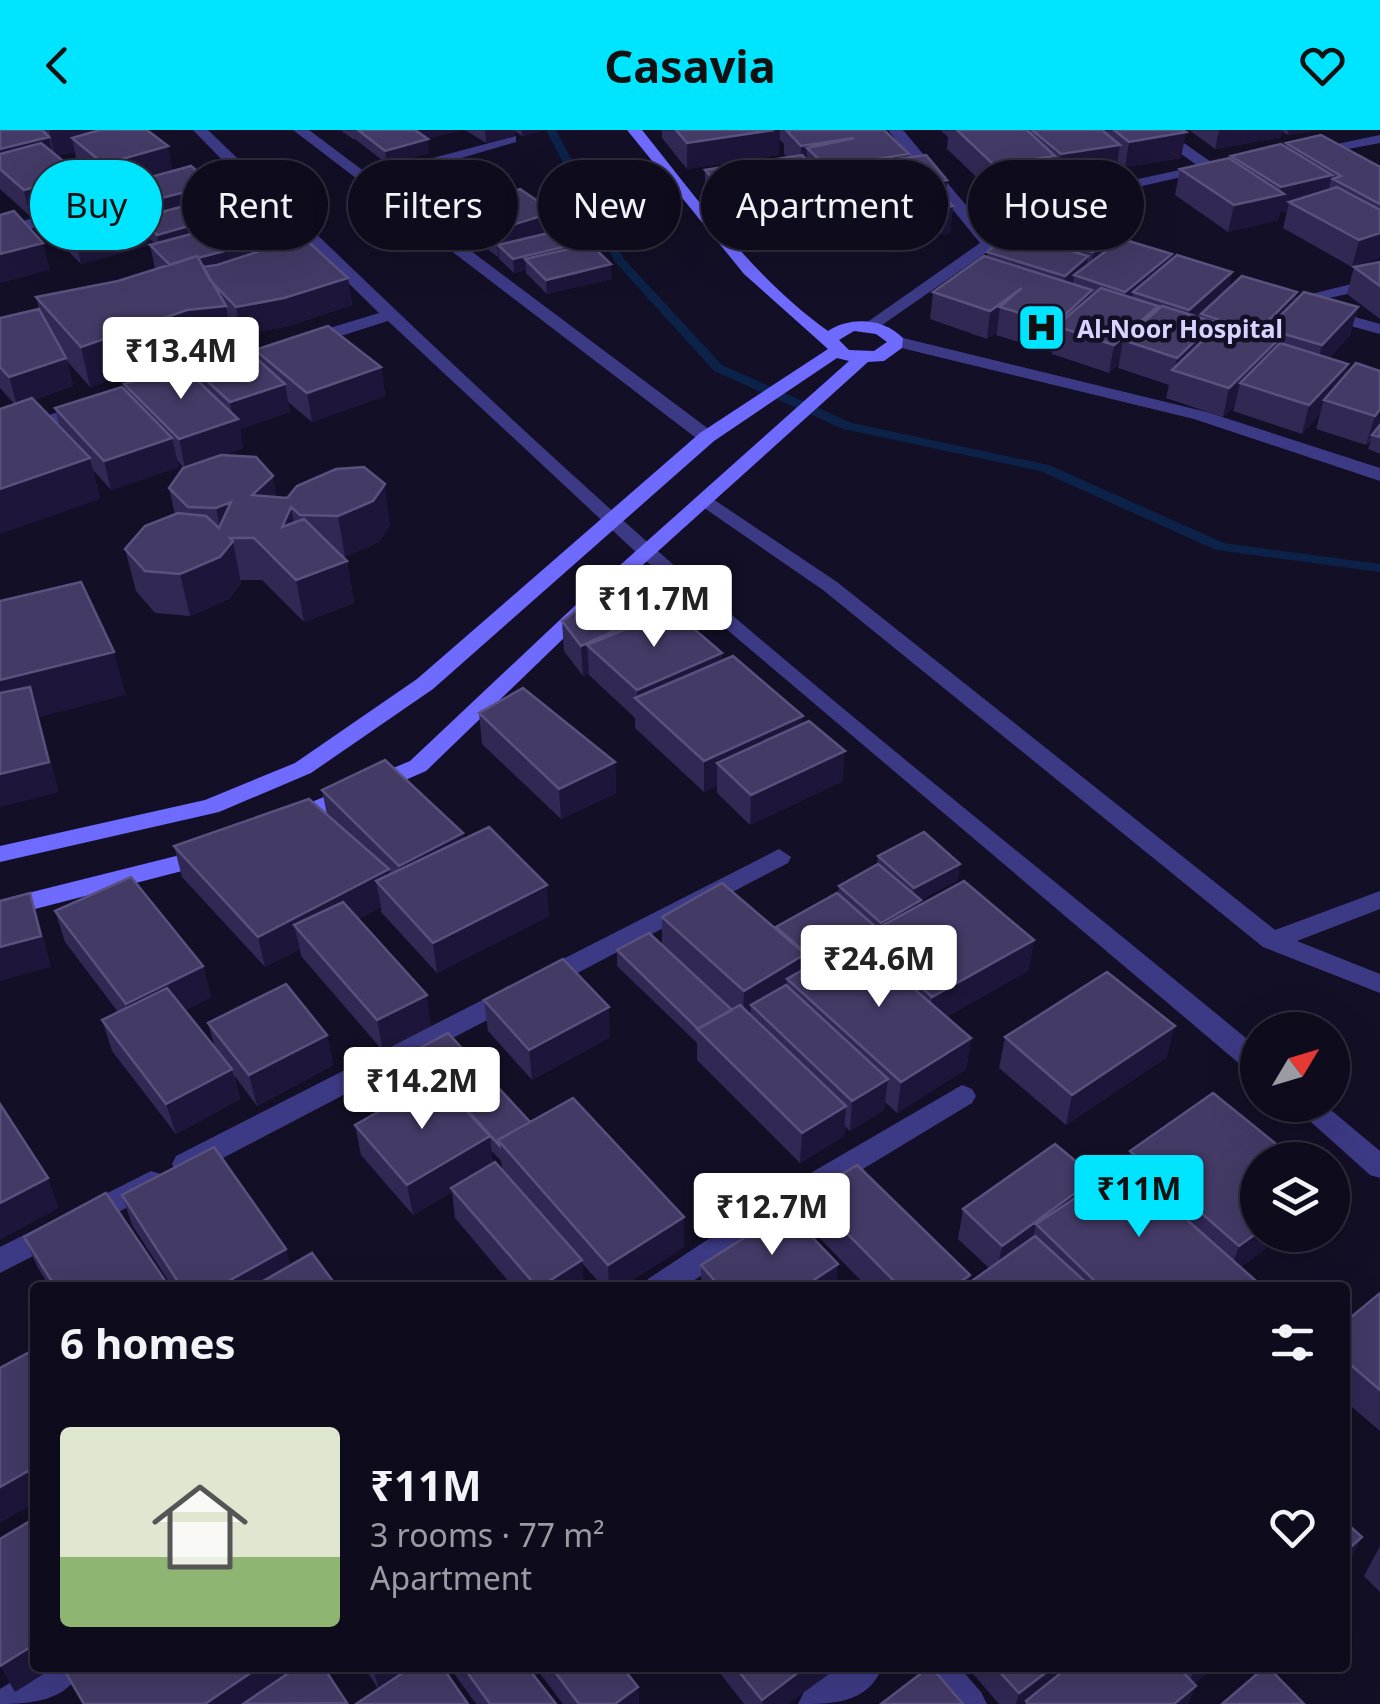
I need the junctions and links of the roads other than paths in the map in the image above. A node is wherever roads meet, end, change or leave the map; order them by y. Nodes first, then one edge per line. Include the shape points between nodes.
1 (200, 130) edge
2 (300, 130) edge
3 (634, 130) edge
4 (895, 130) edge
5 (1155, 130) edge
6 (510, 139) dead end
7 (1380, 139) edge
8 (1286, 156) edge
9 (234, 160) edge
10 (438, 160) edge
11 (1230, 165) edge
12 (348, 168) edge
13 (1210, 168) junction
14 (1144, 182) edge
15 (968, 218) edge
16 (30, 224) edge
17 (0, 232) edge
18 (326, 250) edge
19 (457, 250) edge
20 (981, 250) edge
21 (1380, 282) edge
22 (1266, 297) edge
23 (1286, 302) junction
24 (391, 315) junction
25 (872, 327) junction
26 (1380, 329) edge
27 (895, 341) junction
28 (291, 346) edge
29 (833, 346) junction
30 (862, 358) junction
31 (109, 402) edge
32 (0, 436) edge
33 (708, 438) junction
34 (1380, 475) edge
35 (704, 499) junction
36 (613, 520) junction
37 (646, 550) junction
38 (278, 826) edge
39 (226, 848) edge
40 (0, 854) edge
41 (779, 857) dead end
42 (1380, 900) edge
43 (0, 909) edge
44 (1272, 941) junction
45 (1380, 984) edge
46 (1240, 1049) edge
47 (962, 1096) dead end
48 (1326, 1122) edge
49 (1380, 1167) edge
50 (0, 1261) edge
51 (668, 1282) edge
52 (59, 1672) edge
53 (860, 1672) edge
54 (941, 1672) edge
55 (8, 1704) edge
56 (816, 1704) edge
57 (969, 1704) edge

1 - 9 street
2 - 12 street
3 - 29 street via 724,240
4 - 15 street
5 - 13 street
6 - 10 street
7 - 8 street
11 - 13 street
13 - 14 street
16 - 17 street
18 - 24 street
19 - 33 street
20 - 25 street
21 - 23 street
22 - 23 street
23 - 26 street
24 - 28 street
24 - 36 street
25 - 27 street
25 - 29 street via 843,328
27 - 30 street via 887,354
27 - 34 street via 1140,399 1319,449
29 - 30 street
29 - 33 street via 786,388
30 - 35 street
31 - 32 street
33 - 36 street
35 - 37 street
35 - 44 street via 830,586
36 - 37 street
36 - 40 street via 425,684 303,768 211,806
37 - 38 street via 418,766
37 - 46 street
39 - 43 street
41 - 50 street
42 - 44 street
44 - 45 street
47 - 51 street
48 - 49 street
52 - 55 street
53 - 56 street
54 - 57 street

